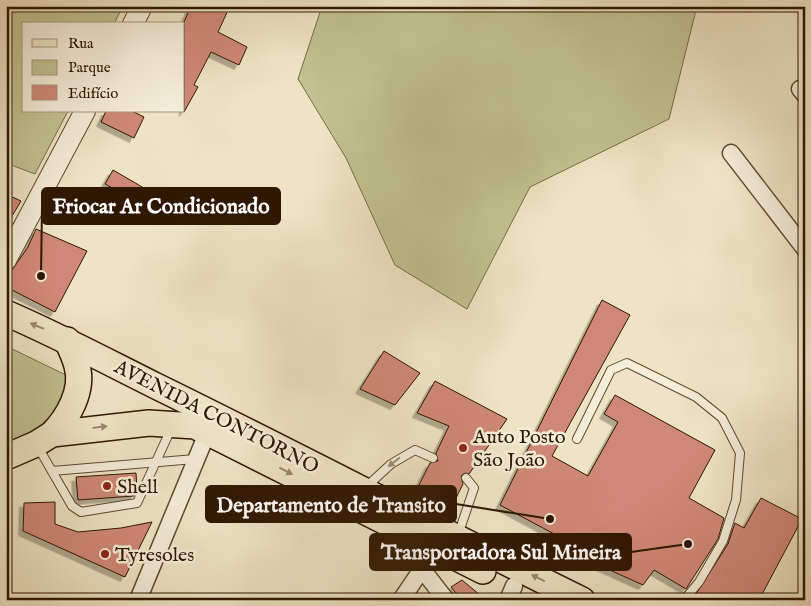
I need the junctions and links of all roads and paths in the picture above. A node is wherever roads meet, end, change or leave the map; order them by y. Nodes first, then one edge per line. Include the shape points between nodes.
1 (142, 6) edge
2 (134, 22) edge
3 (84, 112) edge
4 (731, 153) dead end
5 (805, 249) edge
6 (6, 260) edge
7 (6, 313) edge
8 (67, 340) junction
9 (192, 427) junction
10 (577, 440) dead end
11 (23, 448) edge
12 (433, 458) dead end
13 (195, 459) junction
14 (158, 461) junction
15 (52, 471) junction
16 (466, 478) dead end
17 (362, 490) junction
18 (457, 540) junction
19 (426, 558) junction
20 (511, 593) edge
21 (138, 600) edge
22 (401, 600) edge
23 (446, 600) edge
24 (542, 600) edge
25 (582, 600) edge
26 (684, 600) edge

1 - 2 street
3 - 6 street
4 - 5 street
8 -> 7 main road, AVENIDA CONTORNO
8 - 11 main road via 78,366 79,380 72,407 62,424
8 - 17 main road, AVENIDA CONTORNO
11 -> 9 main road via 131,424
9 - 13 street
9 - 14 lane
9 -> 19 main road, AVENIDA CONTORNO
10 - 26 lane via 610,370 627,363 696,397 722,418 740,453 736,500 723,541 699,582
11 - 15 lane
12 -> 17 lane via 415,450 402,456
13 - 14 lane
13 - 21 street
14 - 15 lane
14 - 15 lane via 137,503 87,512 72,506
16 - 18 lane via 474,488
17 - 18 main road, AVENIDA CONTORNO
25 -> 18 main road, AVENIDA CONTORNO
19 - 20 main road, AVENIDA CONTORNO
19 - 22 street
19 - 23 street
20 - 24 main road, AVENIDA CONTORNO

